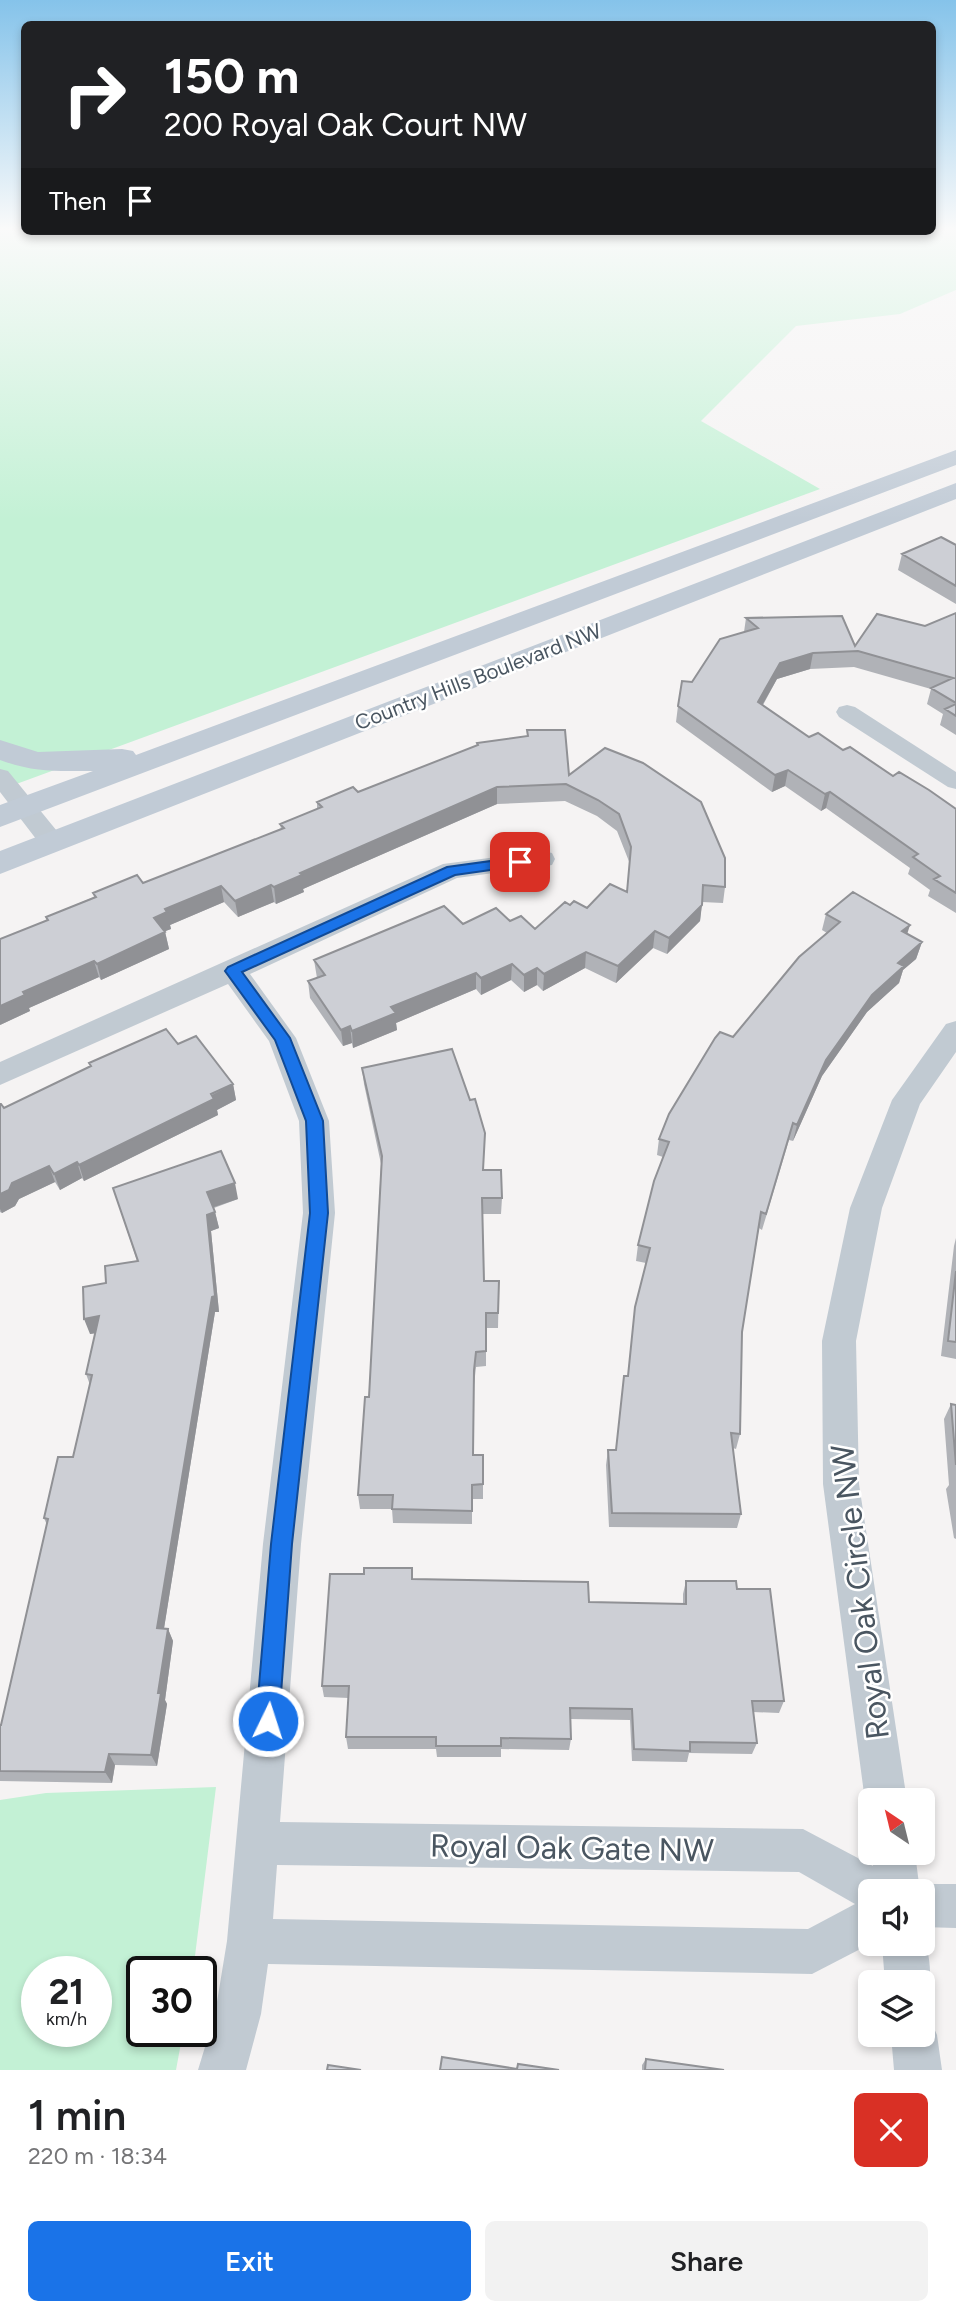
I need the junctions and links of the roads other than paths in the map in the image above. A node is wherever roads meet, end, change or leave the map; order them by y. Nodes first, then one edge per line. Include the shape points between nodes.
1 (956, 457) edge
2 (956, 490) edge
3 (847, 712) dead end
4 (183, 748) junction
5 (0, 749) edge
6 (0, 776) edge
7 (956, 782) edge
8 (13, 813) edge
9 (52, 842) junction
10 (542, 859) dead end
11 (0, 863) edge
12 (233, 971) junction
13 (956, 1031) edge
14 (0, 1074) edge
15 (884, 1788) edge
16 (257, 1843) junction
17 (858, 1881) edge
18 (935, 1905) edge
19 (956, 1906) edge
20 (858, 1927) edge
21 (249, 1941) junction
22 (915, 2047) edge
23 (222, 2070) edge
24 (918, 2070) edge

1 - 4 main road, Country Hills Boulevard NW
2 - 9 main road, Country Hills Boulevard NW
3 - 7 street
4 - 5 main road via 101,761 35,762
4 - 8 main road, Country Hills Boulevard NW
6 - 8 street
8 - 9 street
9 - 11 main road, Country Hills Boulevard NW
10 - 12 street via 452,870
12 - 14 street
12 - 16 street via 282,1038 314,1121 319,1213 282,1544
13 - 15 street, Royal Oak Circle NW via 907,1100 866,1208 839,1341 841,1484
16 - 17 street, Royal Oak Gate NW via 803,1851
16 - 21 street
18 - 19 street
20 - 21 street via 812,1952
21 - 23 street via 238,2014
22 - 24 street

